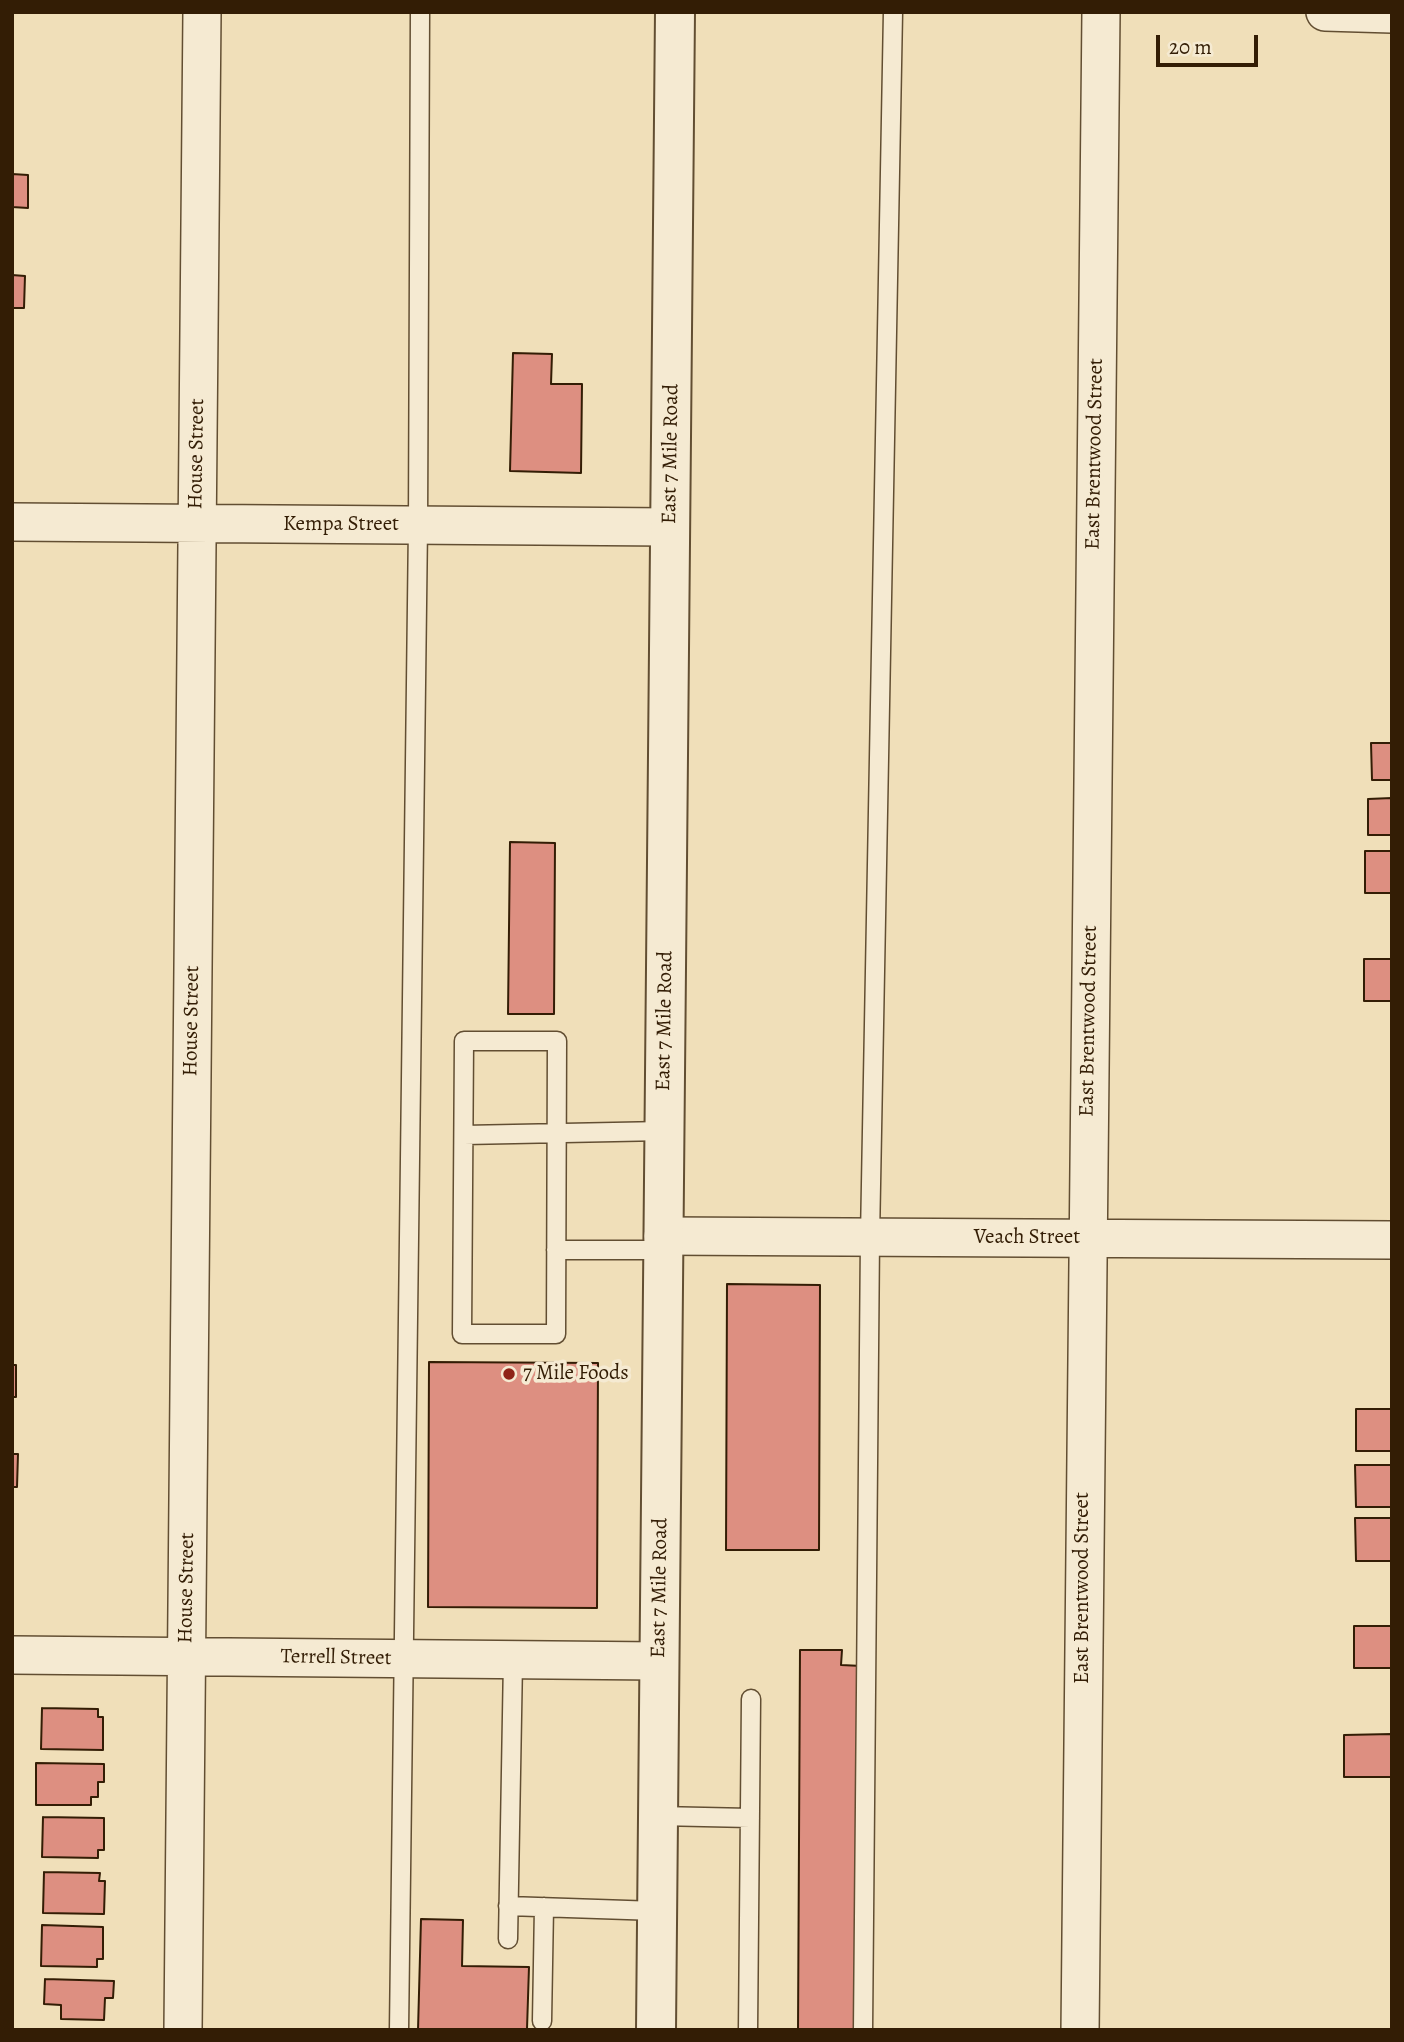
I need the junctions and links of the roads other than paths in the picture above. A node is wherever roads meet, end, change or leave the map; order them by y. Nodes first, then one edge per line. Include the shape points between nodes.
1 (202, 12) edge
2 (420, 12) edge
3 (675, 12) edge
4 (892, 12) edge
5 (1101, 12) edge
6 (1325, 12) edge
7 (1392, 14) edge
8 (12, 522) edge
9 (197, 524) junction
10 (418, 525) junction
11 (670, 527) junction
12 (664, 1131) junction
13 (556, 1133) junction
14 (464, 1135) junction
15 (870, 1237) junction
16 (1086, 1238) junction
17 (1392, 1240) edge
18 (663, 1243) junction
19 (556, 1250) junction
20 (12, 1655) edge
21 (186, 1657) junction
22 (403, 1659) junction
23 (513, 1660) junction
24 (659, 1661) junction
25 (751, 1699) dead end
26 (658, 1816) junction
27 (750, 1818) junction
28 (508, 1906) junction
29 (544, 1907) junction
30 (657, 1911) junction
31 (508, 1939) dead end
32 (542, 2021) dead end
33 (183, 2030) edge
34 (399, 2030) edge
35 (656, 2030) edge
36 (748, 2030) edge
37 (863, 2030) edge
38 (1080, 2030) edge

1 - 9 street, House Street
2 - 10 lane
3 - 11 street, East 7 Mile Road
4 - 15 lane
5 - 16 street, East Brentwood Street
6 - 7 street
8 - 9 street, Kempa Street
9 - 10 street, Kempa Street
9 - 21 street, House Street
10 - 11 street, Kempa Street
10 - 22 lane
11 - 12 street, East 7 Mile Road
12 - 13 lane
12 - 18 street, East 7 Mile Road
13 - 14 lane
13 - 14 lane via 557,1041 464,1041
13 - 19 lane
14 - 19 lane via 462,1334 556,1334
15 - 16 street, Veach Street
15 - 18 street, Veach Street
15 - 37 lane
16 - 17 street, Veach Street
16 - 38 street, East Brentwood Street
18 - 19 lane
18 - 24 street, East 7 Mile Road
20 - 21 street, Terrell Street
21 - 22 street, Terrell Street
21 - 33 street, House Street
22 - 23 street, Terrell Street
22 - 34 lane
23 - 24 street, Terrell Street
23 - 28 lane
24 - 26 street, East 7 Mile Road
25 - 27 lane
26 - 27 lane
26 - 30 street, East 7 Mile Road
27 - 36 lane
28 - 29 lane
28 - 31 lane
29 - 30 lane
29 - 32 lane
30 - 35 street, East 7 Mile Road

